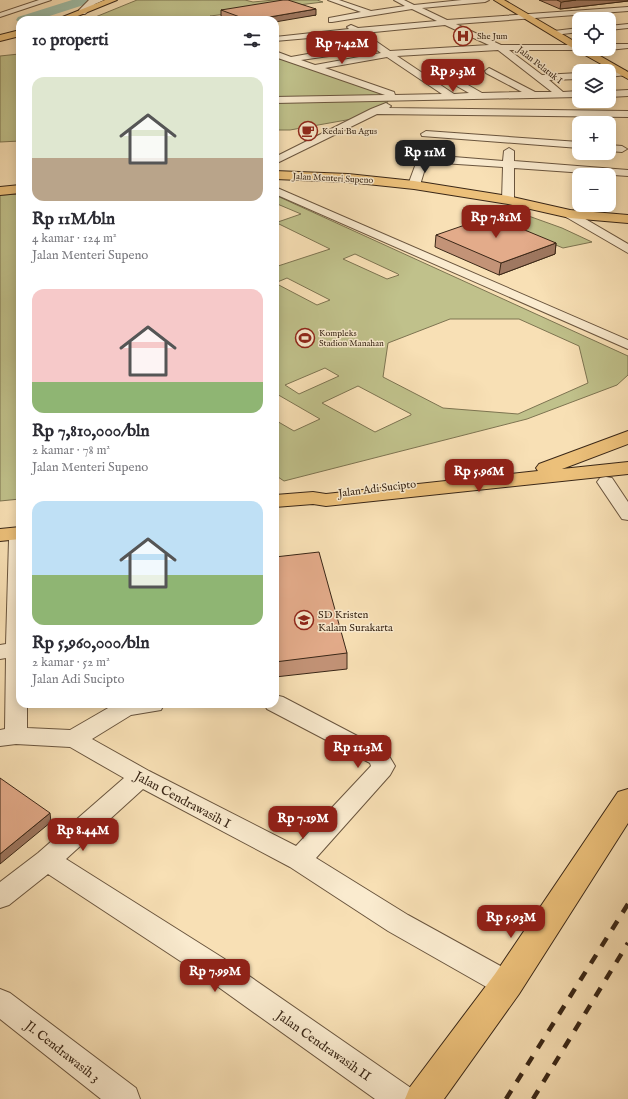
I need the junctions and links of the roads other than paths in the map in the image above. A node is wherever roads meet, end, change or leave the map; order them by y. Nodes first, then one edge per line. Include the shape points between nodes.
1 (41, 0) edge
2 (47, 0) edge
3 (113, 0) edge
4 (123, 0) edge
5 (332, 0) edge
6 (398, 0) edge
7 (485, 0) edge
8 (498, 0) edge
9 (91, 1) edge
10 (450, 1) edge
11 (593, 2) dead end
12 (13, 3) dead end
13 (412, 7) junction
14 (628, 9) edge
15 (616, 10) junction
16 (82, 12) junction
17 (370, 13) junction
18 (0, 15) edge
19 (71, 16) edge
20 (84, 16) edge
21 (526, 17) junction
22 (340, 19) junction
23 (326, 21) dead end
24 (447, 22) junction
25 (628, 26) edge
26 (616, 27) edge
27 (355, 30) junction
28 (572, 31) edge
29 (468, 32) junction
30 (554, 32) junction
31 (16, 34) edge
32 (453, 35) dead end
33 (0, 38) edge
34 (16, 38) edge
35 (279, 39) edge
36 (0, 42) edge
37 (572, 43) edge
38 (392, 44) dead end
39 (377, 46) junction
40 (628, 46) edge
41 (500, 47) junction
42 (616, 47) edge
43 (362, 48) dead end
44 (572, 49) edge
45 (347, 50) dead end
46 (388, 54) junction
47 (279, 55) edge
48 (594, 56) edge
49 (291, 59) junction
50 (318, 68) junction
51 (437, 71) dead end
52 (489, 71) dead end
53 (625, 75) edge
54 (572, 76) edge
55 (370, 77) dead end
56 (539, 78) junction
57 (349, 79) junction
58 (628, 93) edge
59 (572, 94) edge
60 (616, 94) edge
61 (535, 95) junction
62 (562, 95) junction
63 (480, 96) junction
64 (453, 97) junction
65 (401, 98) junction
66 (279, 100) edge
67 (374, 111) junction
68 (425, 113) junction
69 (511, 114) junction
70 (628, 114) edge
71 (426, 134) junction
72 (510, 140) junction
73 (572, 144) edge
74 (616, 149) edge
75 (622, 149) dead end
76 (423, 158) junction
77 (279, 160) edge
78 (509, 164) junction
79 (628, 173) edge
80 (279, 175) edge
81 (414, 185) junction
82 (16, 189) edge
83 (0, 191) edge
84 (279, 192) edge
85 (508, 200) junction
86 (570, 214) junction
87 (628, 219) edge
88 (628, 249) edge
89 (628, 345) edge
90 (628, 437) edge
91 (628, 468) edge
92 (628, 481) edge
93 (606, 482) junction
94 (279, 501) edge
95 (319, 501) junction
96 (279, 507) edge
97 (628, 515) edge
98 (0, 529) edge
99 (15, 534) edge
100 (9, 651) edge
101 (279, 705) edge
102 (126, 708) edge
103 (8, 737) edge
104 (74, 739) junction
105 (141, 777) junction
106 (628, 800) edge
107 (47, 860) junction
108 (299, 860) junction
109 (0, 897) edge
110 (507, 984) junction
111 (0, 1002) edge
112 (125, 1099) edge
113 (400, 1099) edge
114 (423, 1099) edge

1 - 12 street
2 - 18 street
3 - 16 main road
4 - 20 main road
5 - 17 street
6 - 13 street, Jalan Pelatuk I
7 - 10 street
8 - 21 main road
9 - 16 street
10 - 13 street
11 - 15 street
13 - 17 street
13 - 24 street, Jalan Pelatuk I
14 - 15 street
15 - 21 street
16 - 19 main road
17 - 22 street
21 - 24 street
21 - 30 main road
22 - 23 street
22 - 27 street
24 - 27 street
24 - 29 street, Jalan Pelatuk I
25 - 26 street
27 - 35 street
27 - 39 street
28 - 30 street
29 - 32 street
29 - 41 street, Jalan Pelatuk I
30 - 37 main road
31 - 33 main road
34 - 36 main road
38 - 39 street
39 - 43 street
39 - 46 street
40 - 42 street
41 - 44 street
41 - 46 street
41 - 56 street, Jalan Pelatuk I
45 - 49 street
46 - 50 street
46 - 64 street
47 - 49 street
48 - 53 main road
49 - 50 street
50 - 57 street
51 - 63 street
52 - 61 street
54 - 56 street
55 - 57 street
56 - 62 street, Jalan Pelatuk I
57 - 65 street via 389,89
58 - 60 street
59 - 62 street
61 - 62 street
61 - 63 street
63 - 64 street
64 - 65 street
65 - 66 street
65 - 67 street
67 - 68 street
67 - 77 street
68 - 69 street
68 - 71 street
69 - 70 street
69 - 72 street
71 - 72 street
71 - 76 street
72 - 73 street
72 - 78 street
74 - 75 street
76 - 78 street
76 - 81 street
78 - 79 street
78 - 85 street
80 - 81 main road, Jalan Menteri Supeno via 348,178
81 - 85 main road, Jalan Menteri Supeno
82 - 83 main road
84 - 89 street
85 - 86 main road, Jalan Menteri Supeno
86 - 87 main road, Jalan Menteri Supeno
86 - 88 street
90 - 95 main road, Jalan Adi Sucipto via 588,454 539,470 348,492
91 - 95 main road
92 - 93 main road, Jalan Adi Sucipto
93 - 95 main road, Jalan Adi Sucipto via 340,504
93 - 97 street
94 - 95 main road, Jalan Adi Sucipto
95 - 96 main road, Jalan Adi Sucipto
98 - 99 main road
99 - 100 street
100 - 103 street
101 - 108 street via 378,757 383,766
102 - 104 street
103 - 104 street, Jalan Cendrawasih I
104 - 105 street, Jalan Cendrawasih I
105 - 107 street
105 - 108 street, Jalan Cendrawasih I
106 - 110 main road
107 - 109 street
107 - 113 street, Jalan Cendrawasih II via 213,967
108 - 110 street, Jalan Cendrawasih I via 398,923
110 - 114 main road
111 - 112 street, Jl. Cendrawasih 3

